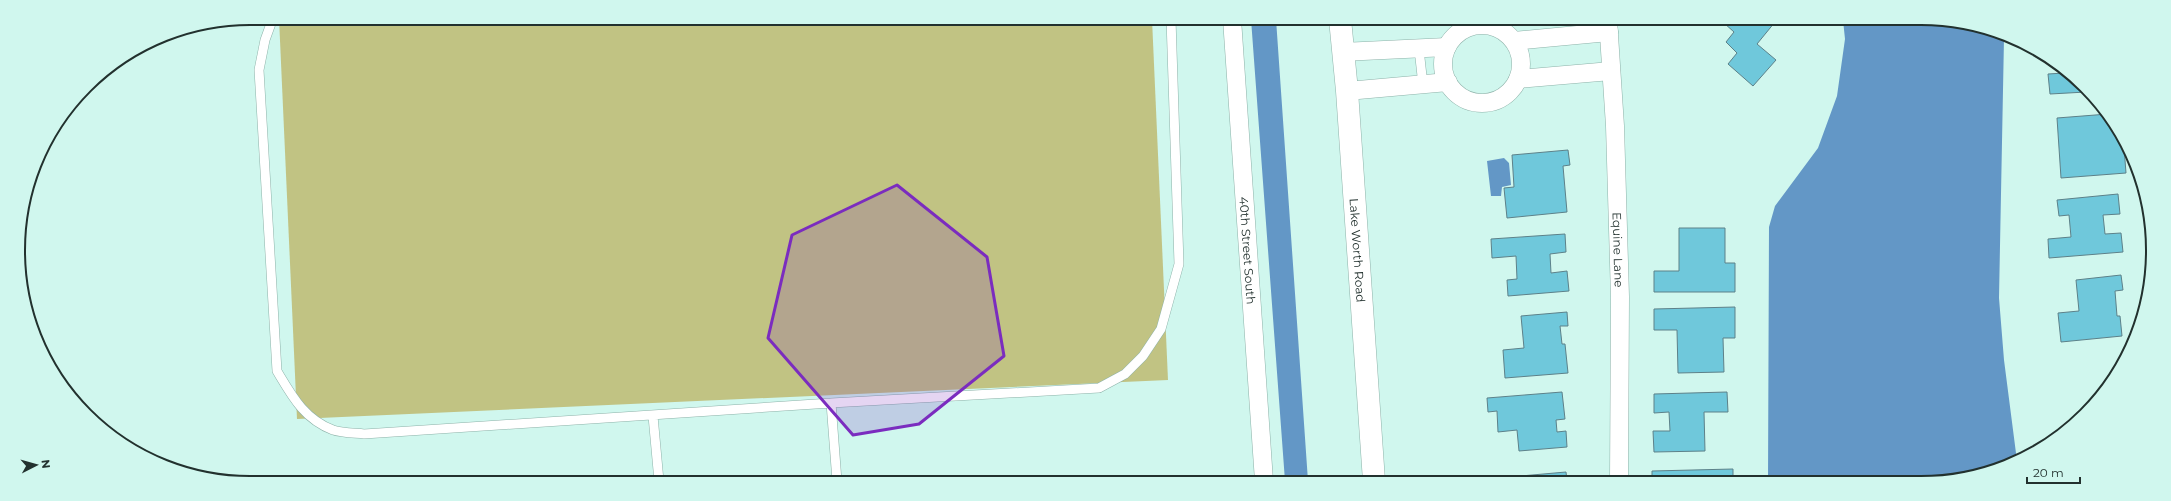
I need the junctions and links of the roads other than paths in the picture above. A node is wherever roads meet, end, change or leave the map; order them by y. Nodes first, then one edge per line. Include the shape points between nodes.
1 (271, 25) edge
2 (1171, 25) edge
3 (1232, 25) edge
4 (1340, 25) edge
5 (1609, 26) edge
6 (1514, 41) junction
7 (1447, 47) junction
8 (1419, 49) junction
9 (1342, 52) junction
10 (1611, 71) junction
11 (1518, 79) junction
12 (1448, 82) junction
13 (1423, 85) junction
14 (1346, 91) junction
15 (831, 403) junction
16 (654, 416) junction
17 (659, 476) edge
18 (837, 476) edge
19 (1261, 476) edge
20 (1374, 476) edge
21 (1619, 476) edge

1 - 16 lane via 265,40 259,70 277,371 309,418 334,430 364,434
2 - 15 lane via 1179,264 1161,329 1143,356 1125,374 1099,388
3 - 19 street, 40th Street South
4 - 9 street, Lake Worth Road
5 - 6 street
5 - 10 street, Equine Lane
6 - 7 street via 1498,29 1478,25 1465,28 1454,36
6 - 11 street via 1521,66
7 - 8 street
7 - 12 street via 1443,58
8 - 9 street
8 - 13 lane
9 - 14 street, Lake Worth Road
10 - 11 street
10 - 21 street, Equine Lane via 1620,297
11 - 12 street via 1506,93 1490,102 1465,99 1455,92
12 - 13 street
13 - 14 street
14 - 20 street, Lake Worth Road
15 - 16 lane
15 - 18 lane
16 - 17 lane

